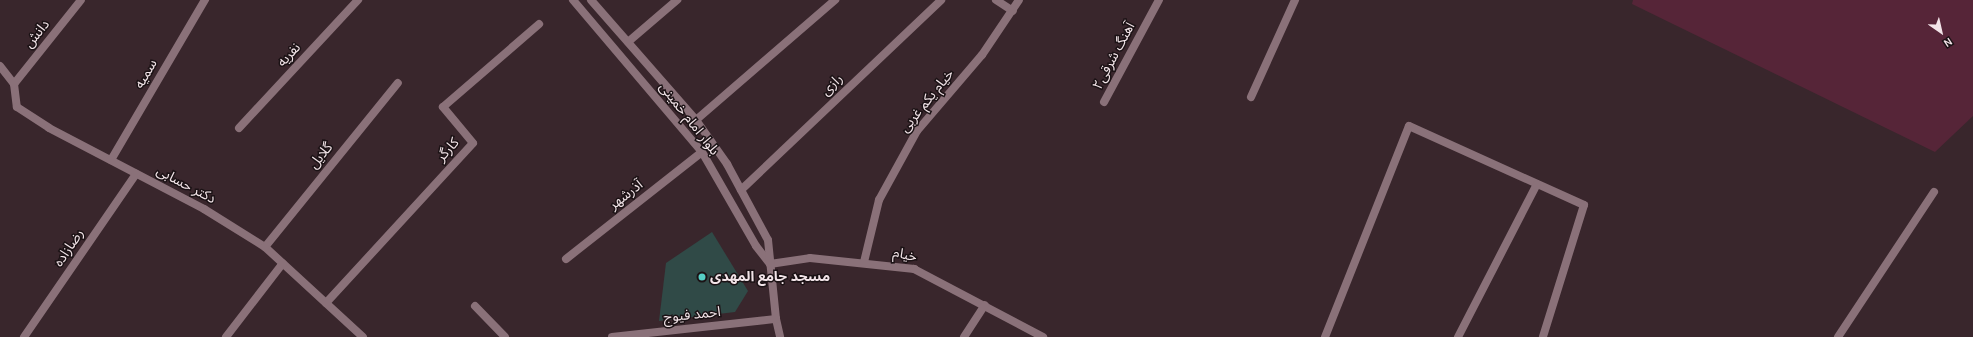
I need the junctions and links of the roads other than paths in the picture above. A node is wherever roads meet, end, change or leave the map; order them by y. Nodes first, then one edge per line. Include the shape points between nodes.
1 (81, 0) edge
2 (205, 0) edge
3 (358, 0) edge
4 (573, 0) edge
5 (591, 0) edge
6 (678, 0) edge
7 (835, 0) edge
8 (941, 0) edge
9 (996, 0) edge
10 (1018, 0) edge
11 (1159, 0) edge
12 (1295, 0) edge
13 (1012, 11) junction
14 (539, 24) dead end
15 (628, 42) junction
16 (1, 71) edge
17 (398, 83) dead end
18 (14, 84) junction
19 (1251, 97) dead end
20 (1104, 102) dead end
21 (696, 120) junction
22 (240, 128) dead end
23 (702, 152) junction
24 (111, 160) junction
25 (136, 174) junction
26 (1537, 184) junction
27 (741, 190) junction
28 (1934, 192) dead end
29 (265, 246) junction
30 (566, 259) dead end
31 (864, 262) junction
32 (283, 263) junction
33 (770, 264) junction
34 (326, 303) junction
35 (985, 305) junction
36 (475, 306) dead end
37 (776, 319) junction
38 (24, 337) edge
39 (226, 337) edge
40 (363, 337) edge
41 (505, 337) edge
42 (612, 337) edge
43 (780, 337) edge
44 (964, 337) edge
45 (1043, 337) edge
46 (1325, 337) edge
47 (1458, 337) edge
48 (1543, 337) edge
49 (1838, 337) edge

1 - 18 street, دانش
2 - 24 street, سمیه
3 - 22 street, نفریه
4 - 23 street, بلوار امام خمینی
5 - 15 street, بلوار امام خمینی
6 - 15 street
7 - 21 street
8 - 27 street, رازی
9 - 13 street
10 - 13 street, خیام یکم غربی
11 - 20 street, آهنگ شرقی۲
12 - 19 street
13 - 31 street, خیام یکم غربی via 982,55 917,131 879,200
14 - 34 street, کارگر via 443,107 473,142
15 - 21 street, بلوار امام خمینی
16 - 18 street
17 - 29 street, گلایل
18 - 24 street, دکتر حسابی via 17,107 49,128
21 - 27 street, بلوار امام خمینی via 727,164
23 - 30 street, آذرشهر
23 - 33 street, بلوار امام خمینی via 756,246
24 - 25 street, دکتر حسابی
25 - 29 street, دکتر حسابی via 204,209
25 - 38 street, رضازاده
26 - 46 street via 1409,126
26 - 47 street
26 - 48 street via 1584,205
27 - 33 street, بلوار امام خمینی via 768,240
28 - 49 street
29 - 32 street, دکتر حسابی
31 - 33 street, خیام via 810,258
31 - 35 street, خیام via 914,269
32 - 34 street, دکتر حسابی
32 - 39 street
33 - 37 street, بلوار امام خمینی
34 - 40 street, دکتر حسابی
35 - 44 street
35 - 45 street, خیام
36 - 41 street
37 - 42 street, احمد فیوج
37 - 43 street, بلوار امام خمینی

